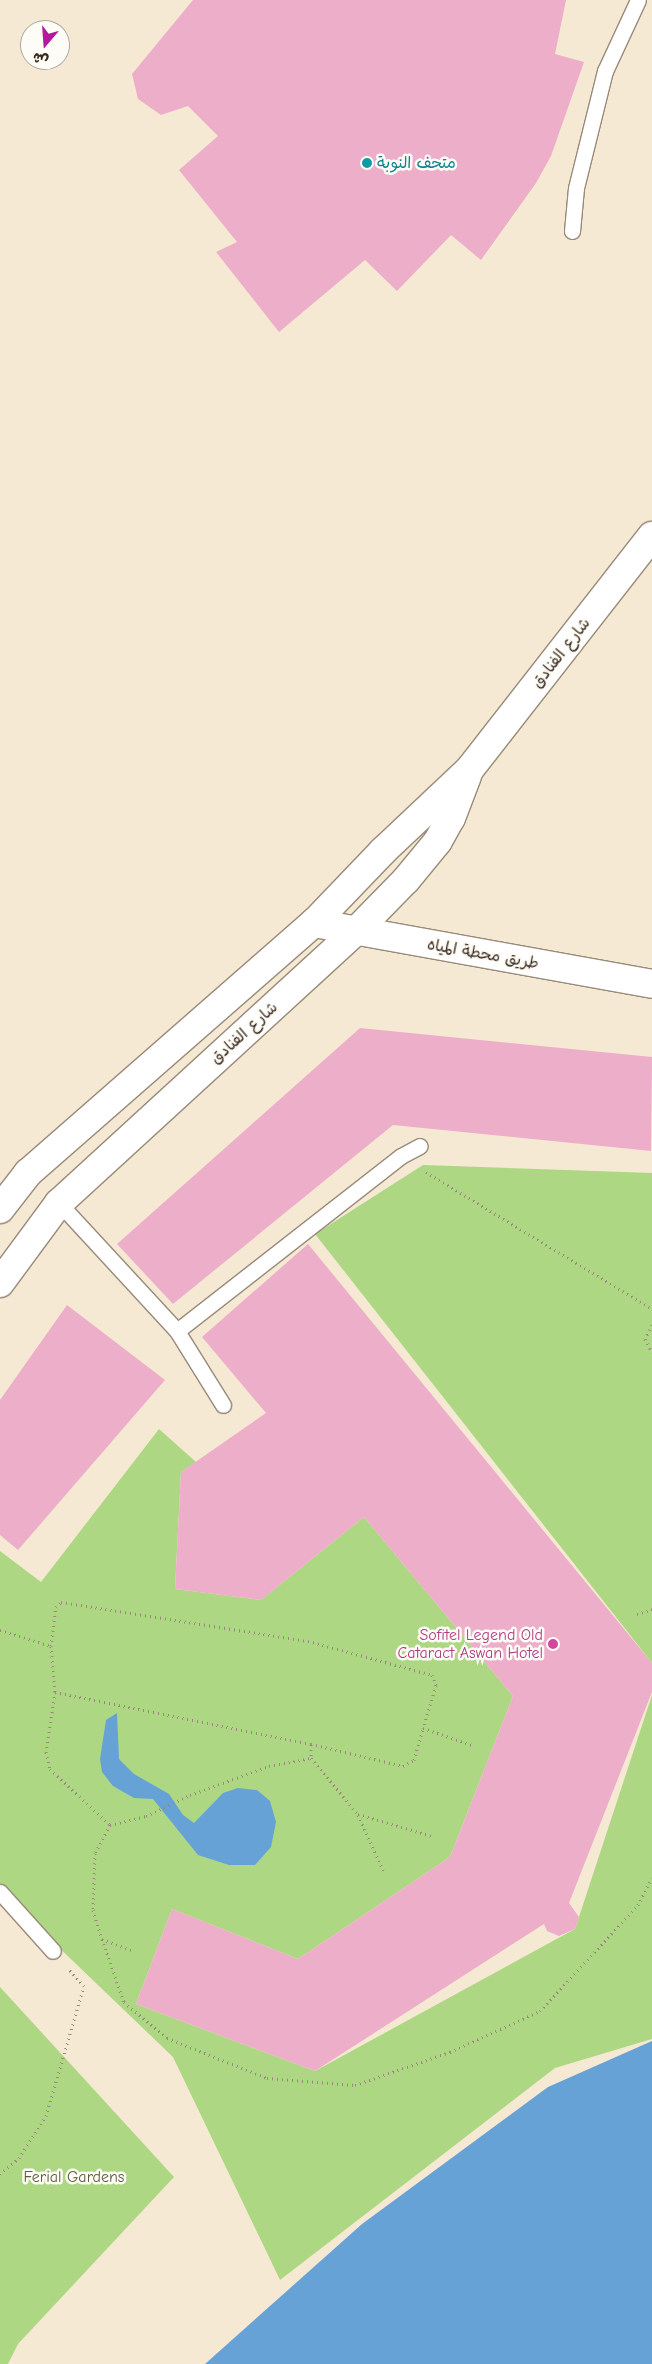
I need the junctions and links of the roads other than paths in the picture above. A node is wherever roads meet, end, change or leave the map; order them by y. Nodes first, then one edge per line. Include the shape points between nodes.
1 (638, 0) edge
2 (572, 231) dead end
3 (652, 536) edge
4 (469, 770) junction
5 (314, 924) junction
6 (356, 931) junction
7 (652, 984) edge
8 (420, 1146) dead end
9 (28, 1173) junction
10 (59, 1202) junction
11 (0, 1209) edge
12 (0, 1283) edge
13 (177, 1331) junction
14 (223, 1405) dead end
15 (0, 1892) edge
16 (53, 1951) road end

1 - 2 lane via 605,71 576,188
3 - 4 street, شارع الفنادق
4 - 5 street, شارع الفنادق via 383,851
4 - 6 street, شارع الفنادق via 451,818 438,841 406,880
5 - 6 street, طريق محطة المياه
5 - 9 street, شارع الفنادق
6 - 7 street, طريق محطة المياه
6 - 10 street, شارع الفنادق
8 - 13 lane via 401,1156
9 - 10 street
9 - 11 street, شارع الفنادق
10 - 12 street, شارع الفنادق
10 - 13 lane
13 - 14 lane
15 - 16 lane

